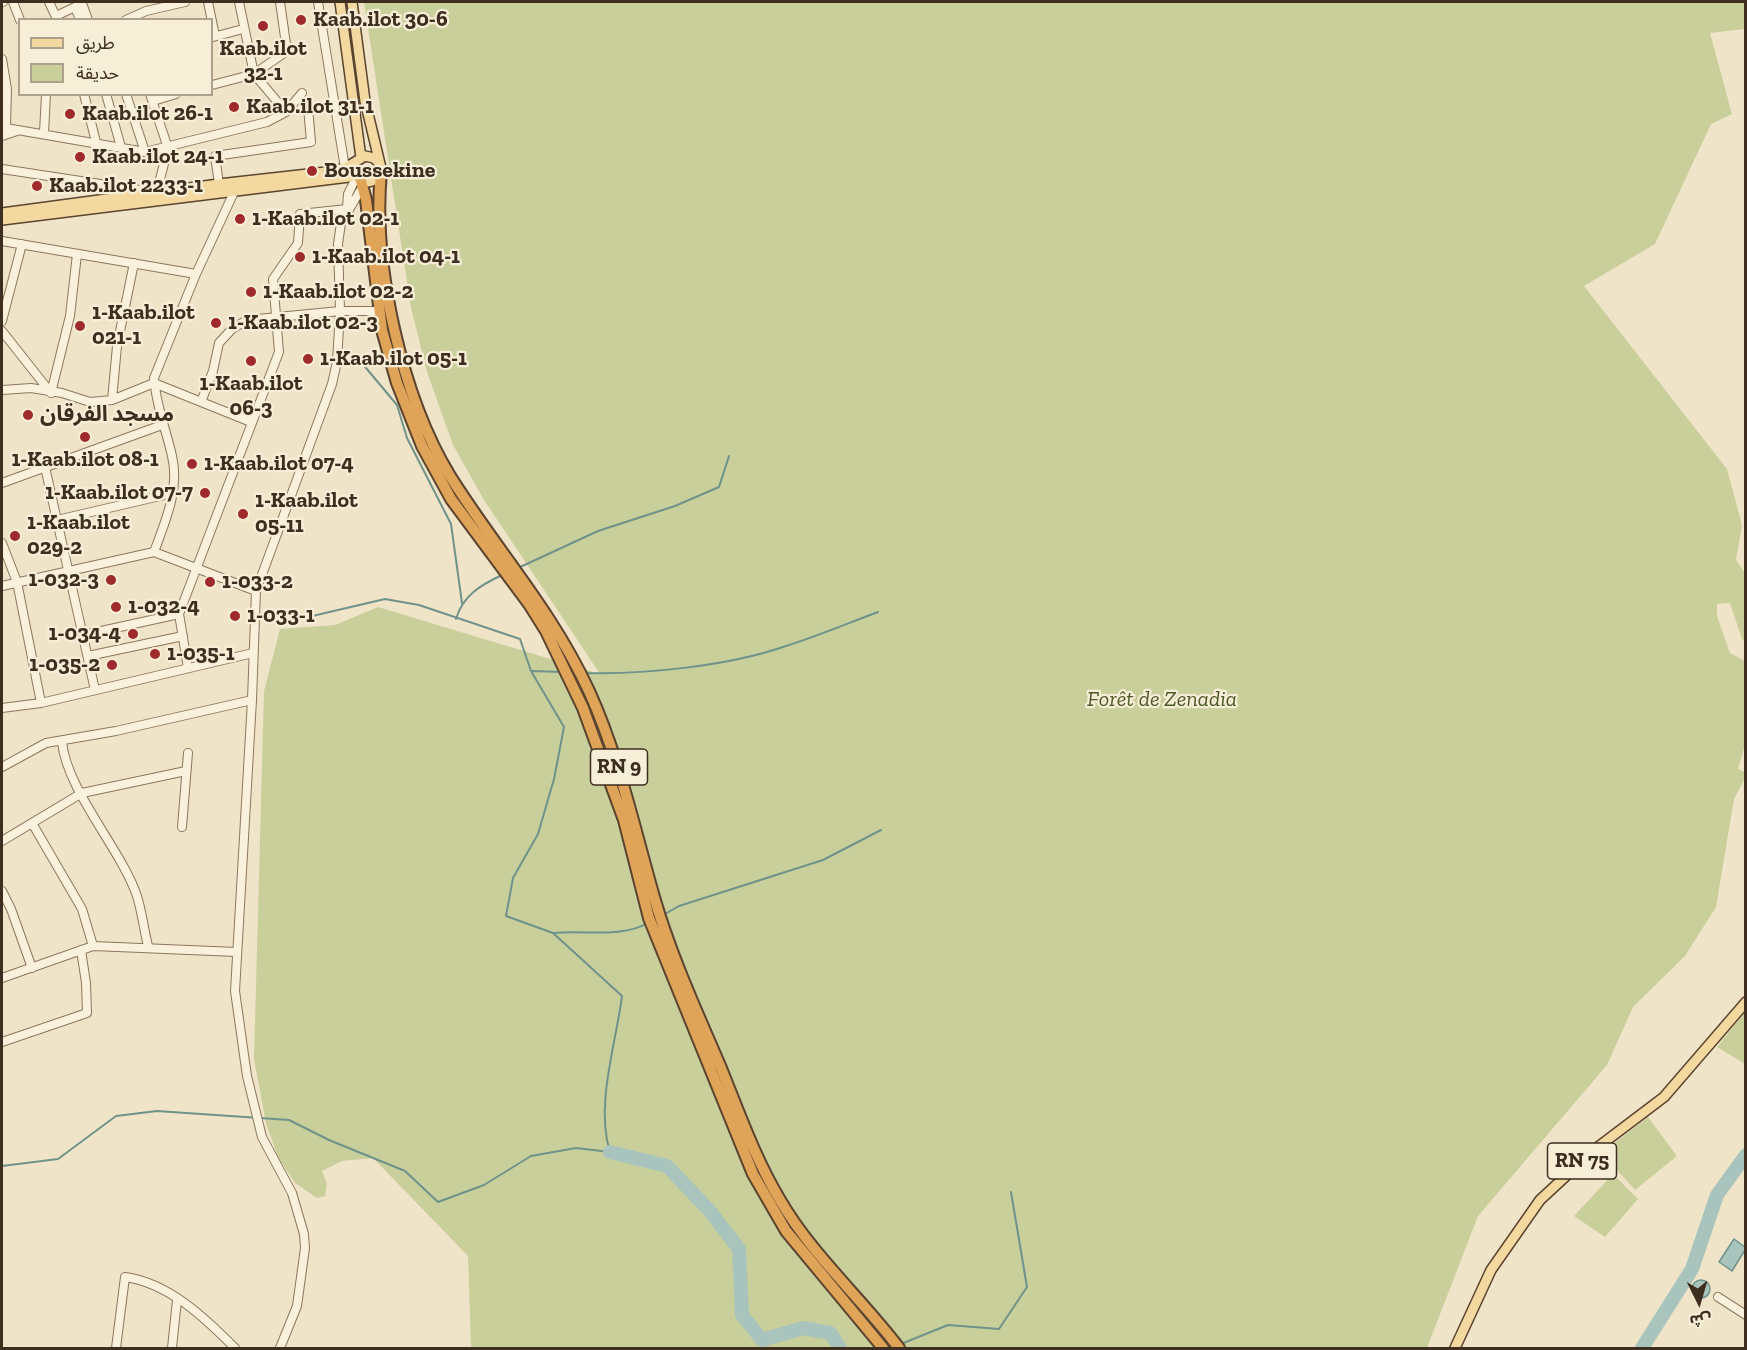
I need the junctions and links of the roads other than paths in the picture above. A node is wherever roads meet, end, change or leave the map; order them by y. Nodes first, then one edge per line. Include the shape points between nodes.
1 (13, 2) edge
2 (49, 2) edge
3 (185, 2) edge
4 (208, 2) edge
5 (239, 2) edge
6 (280, 2) edge
7 (318, 2) edge
8 (340, 2) edge
9 (352, 2) edge
10 (168, 3) edge
11 (81, 4) edge
12 (19, 18) edge
13 (56, 18) edge
14 (87, 18) edge
15 (130, 18) edge
16 (211, 18) edge
17 (243, 29) junction
18 (214, 37) edge
19 (2, 59) edge
20 (254, 74) junction
21 (213, 85) edge
22 (302, 93) dead end
23 (46, 96) edge
24 (84, 96) edge
25 (107, 96) edge
26 (127, 96) edge
27 (151, 98) edge
28 (308, 107) dead end
29 (286, 112) junction
30 (3, 129) edge
31 (44, 134) junction
32 (96, 142) junction
33 (121, 147) junction
34 (168, 148) junction
35 (145, 152) junction
36 (359, 159) junction
37 (345, 168) junction
38 (380, 168) junction
39 (2, 169) edge
40 (360, 180) junction
41 (219, 183) junction
42 (235, 190) junction
43 (154, 192) junction
44 (347, 209) junction
45 (2, 213) edge
46 (2, 220) edge
47 (2, 241) edge
48 (22, 244) junction
49 (77, 254) junction
50 (134, 263) junction
51 (196, 274) junction
52 (340, 311) junction
53 (379, 311) junction
54 (277, 318) junction
55 (2, 321) edge
56 (2, 331) edge
57 (154, 383) junction
58 (2, 390) edge
59 (51, 393) junction
60 (112, 400) junction
61 (201, 402) junction
62 (251, 422) junction
63 (162, 425) junction
64 (45, 466) junction
65 (2, 483) edge
66 (172, 493) junction
67 (57, 520) junction
68 (2, 543) edge
69 (154, 552) junction
70 (197, 569) junction
71 (69, 571) junction
72 (17, 582) junction
73 (2, 586) edge
74 (256, 591) junction
75 (179, 614) junction
76 (83, 635) junction
77 (183, 636) junction
78 (253, 653) junction
79 (88, 656) junction
80 (188, 668) junction
81 (95, 690) junction
82 (252, 700) junction
83 (41, 703) junction
84 (2, 708) edge
85 (62, 742) junction
86 (188, 753) dead end
87 (2, 767) edge
88 (186, 771) junction
89 (82, 793) junction
90 (32, 823) junction
91 (182, 827) dead end
92 (2, 841) edge
93 (2, 891) edge
94 (93, 946) junction
95 (148, 946) junction
96 (81, 950) junction
97 (237, 952) junction
98 (32, 968) junction
99 (2, 978) edge
100 (1746, 1002) edge
101 (2, 1042) edge
102 (1718, 1297) dead end
103 (177, 1300) junction
104 (1746, 1315) edge
105 (116, 1348) edge
106 (172, 1348) edge
107 (235, 1348) edge
108 (280, 1348) edge
109 (883, 1348) edge
110 (899, 1348) edge
111 (1455, 1348) edge

1 - 12 street
2 - 13 street
3 - 10 street
4 - 16 street
5 - 17 street
6 - 20 street via 287,51
7 - 37 street
8 - 36 main road
9 - 38 main road, RN 9 via 365,101
10 - 15 street
11 - 13 street
11 - 14 street
17 - 18 street
17 - 20 street
19 - 30 street via 7,89
20 - 21 street
20 - 29 street
22 - 29 street
23 - 31 street
24 - 32 street
25 - 33 street
26 - 35 street
27 - 34 street
28 - 41 street via 311,142 215,156
29 - 34 street via 250,127
30 - 31 street
31 - 32 street
32 - 33 street
33 - 35 street
34 - 35 street
34 - 43 street
36 - 37 main road
36 - 38 main road via 374,158
36 - 40 main road
37 - 41 main road
38 - 40 main road via 376,179
38 - 110 highway, RN 9 via 380,216 391,313 420,413 448,472 540,602 591,695 614,748 668,936 765,1173 798,1228
39 - 43 street
40 - 42 main road via 349,177
40 - 44 street
40 - 44 street via 348,194
40 - 53 highway, RN 9 via 366,200
41 - 43 main road
42 - 46 main road
42 - 51 street
43 - 45 main road
44 - 52 street via 340,223 338,244
44 - 54 street via 300,214 298,243 273,279
47 - 48 street
48 - 49 street
48 - 55 street
49 - 50 street
49 - 59 street via 70,316
50 - 51 street
50 - 60 street via 117,346
51 - 57 street
52 - 53 street
52 - 54 street
52 - 74 street via 332,384
53 - 109 highway, RN 9 via 397,383 432,465 466,522 540,622 583,708 624,820 649,918 753,1174 786,1231
54 - 61 street via 247,320 219,343
54 - 62 street via 279,352
56 - 59 street
57 - 60 street
57 - 61 street
57 - 63 street
58 - 59 street via 31,388
59 - 60 street via 90,402
61 - 62 street
62 - 70 street
63 - 64 street
63 - 66 street via 173,458
64 - 65 street
64 - 67 street
66 - 67 street
66 - 69 street
67 - 71 street
68 - 72 street
69 - 70 street
69 - 71 street
70 - 74 street
70 - 75 street
71 - 72 street
71 - 76 street
72 - 73 street
72 - 83 street
74 - 78 street
75 - 76 street
75 - 77 street
76 - 79 street
77 - 79 street
77 - 80 street
78 - 80 street
78 - 82 street
79 - 81 street
80 - 81 street
81 - 83 street
82 - 85 street
82 - 97 street
83 - 84 street
85 - 87 street via 46,743
85 - 89 street
86 - 88 street
88 - 89 street
88 - 91 street
89 - 90 street
89 - 95 street via 137,896
90 - 92 street
90 - 94 street via 82,909
93 - 98 street
94 - 95 street
94 - 96 street
95 - 97 street
96 - 98 street
96 - 101 street via 87,1013
97 - 108 street via 235,990 247,1076 265,1146 292,1193 304,1241 297,1306
98 - 99 street
100 - 111 main road, RN 75 via 1664,1097 1594,1150 1540,1200 1491,1270
102 - 104 street
103 - 105 street via 143,1280 125,1277
103 - 106 street
103 - 107 street via 197,1311

